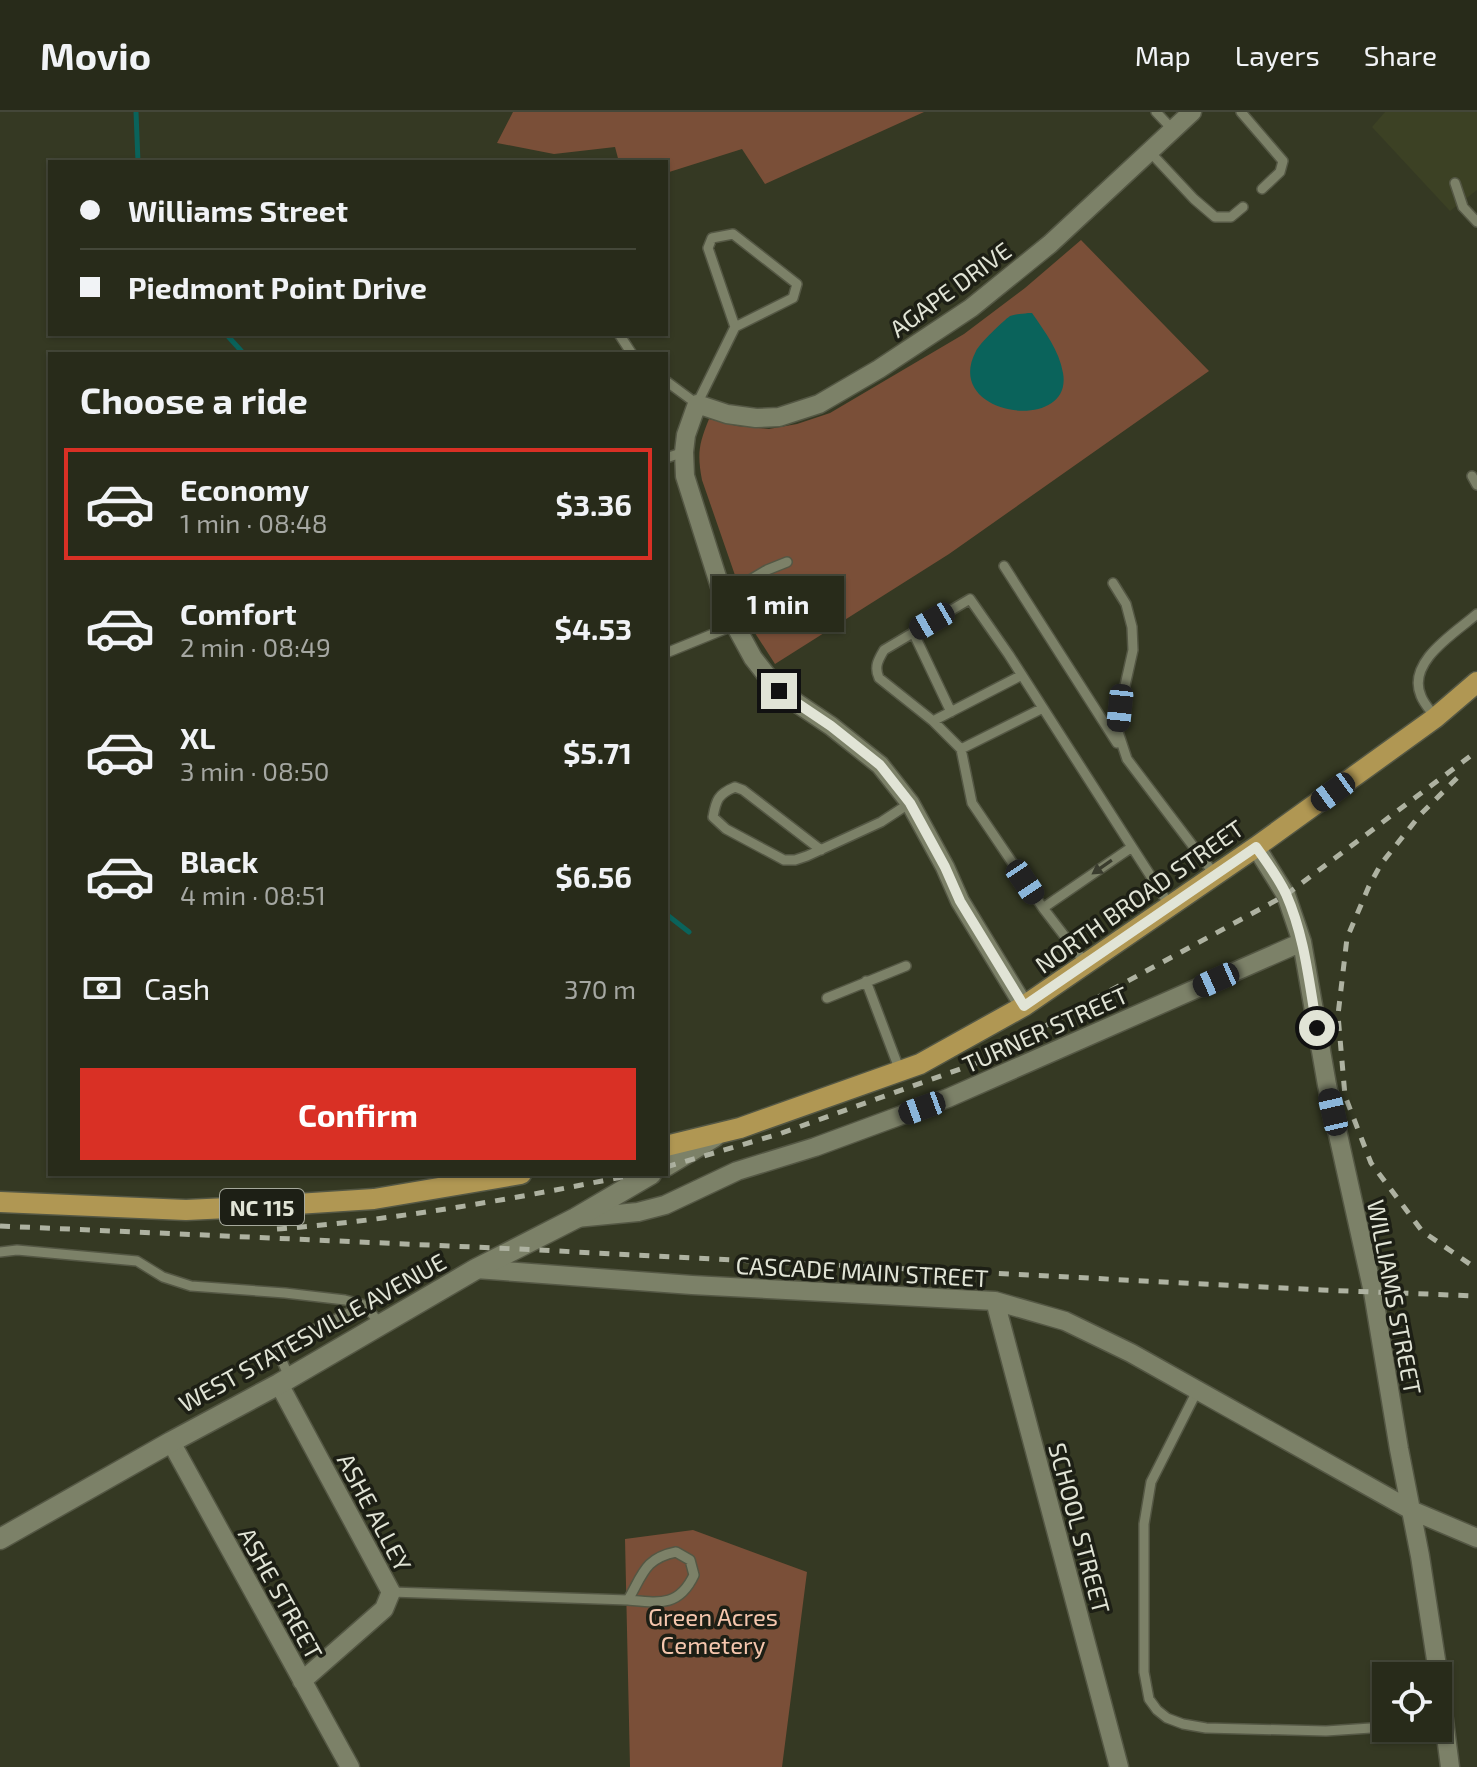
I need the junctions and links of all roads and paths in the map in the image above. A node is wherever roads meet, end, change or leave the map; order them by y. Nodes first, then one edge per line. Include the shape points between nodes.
1 (1156, 112) edge
2 (1192, 112) edge
3 (1241, 112) edge
4 (1173, 130) junction
5 (1150, 152) junction
6 (1455, 183) dead end
7 (1262, 189) dead end
8 (1243, 207) dead end
9 (1477, 222) edge
10 (735, 327) junction
11 (668, 382) edge
12 (697, 404) junction
13 (675, 455) edge
14 (787, 562) dead end
15 (1004, 566) dead end
16 (1113, 583) dead end
17 (723, 596) junction
18 (1475, 620) edge
19 (735, 625) junction
20 (913, 632) junction
21 (668, 652) edge
22 (1022, 675) junction
23 (1477, 682) edge
24 (1043, 708) junction
25 (951, 712) junction
26 (1435, 718) junction
27 (933, 721) junction
28 (961, 749) junction
29 (1127, 759) junction
30 (910, 803) junction
31 (1132, 847) junction
32 (1256, 847) junction
33 (821, 850) junction
34 (1215, 875) junction
35 (1170, 906) junction
36 (1043, 908) junction
37 (1302, 942) junction
38 (1086, 964) junction
39 (906, 966) dead end
40 (866, 981) junction
41 (827, 998) dead end
42 (1024, 1006) junction
43 (900, 1071) junction
44 (723, 1132) junction
45 (668, 1146) edge
46 (668, 1165) edge
47 (497, 1176) edge
48 (648, 1176) edge
49 (462, 1179) edge
50 (0, 1202) edge
51 (576, 1218) junction
52 (0, 1252) edge
53 (476, 1269) junction
54 (995, 1301) junction
55 (365, 1305) junction
56 (381, 1325) junction
57 (284, 1380) junction
58 (1197, 1391) junction
59 (171, 1442) junction
60 (1411, 1510) junction
61 (1477, 1538) edge
62 (0, 1539) edge
63 (391, 1592) junction
64 (628, 1600) junction
65 (1436, 1662) edge
66 (302, 1681) junction
67 (1372, 1728) edge
68 (1445, 1742) edge
69 (350, 1767) edge
70 (1119, 1767) edge
71 (1450, 1767) edge

1 - 4 lane
2 - 4 street, AGAPE DRIVE
3 - 7 lane via 1283,161 1280,172
4 - 5 street, AGAPE DRIVE
5 - 8 lane via 1215,217 1231,217
5 - 12 street, AGAPE DRIVE via 971,308 819,404 779,417 756,418
6 - 9 lane via 1463,207
10 - 10 lane via 708,248 712,238 733,234 797,284 793,298
10 - 12 lane
11 - 12 lane
12 - 13 street
13 - 17 street
14 - 17 lane
15 - 29 lane
16 - 29 lane via 1132,627 1133,650 1118,732
17 - 19 street
18 - 26 lane via 1427,657 1419,675 1420,695
19 - 21 lane
19 - 30 street via 779,691 880,765
20 - 22 lane via 970,599
20 - 25 lane
20 - 27 lane via 884,650 876,671
22 - 24 lane
22 - 25 lane
23 - 26 main road, NORTH BROAD STREET
24 - 28 lane
24 - 31 lane
25 - 27 lane
26 - 32 main road, NORTH BROAD STREET
27 - 28 lane
28 - 36 lane via 972,803
29 - 34 lane
30 - 33 lane
30 - 42 street via 960,901
31 - 35 lane
31 -> 36 lane
32 - 34 main road, NORTH BROAD STREET
32 - 37 street, WILLIAMS STREET via 1286,895
33 - 33 lane via 784,860 726,829 713,817 716,800 726,790 743,790
34 - 35 main road, NORTH BROAD STREET
35 - 38 main road, NORTH BROAD STREET
36 - 38 lane
37 - 51 street, TURNER STREET via 948,1098 737,1171 665,1205
37 - 60 street, WILLIAMS STREET
38 - 42 main road, NORTH BROAD STREET
39 - 40 lane
40 - 41 lane
40 - 43 lane
42 - 43 main road, NORTH BROAD STREET
43 - 44 main road, NORTH BROAD STREET
44 - 45 main road, NORTH BROAD STREET
44 - 46 street
47 - 49 main road, NC 115
48 - 51 street, WEST STATESVILLE AVENUE
49 - 50 main road, NC 115 via 374,1199 202,1209
51 - 53 street, WEST STATESVILLE AVENUE
52 - 55 lane via 137,1261 191,1286
53 - 54 street, CASCADE MAIN STREET
53 - 56 street, WEST STATESVILLE AVENUE
54 - 58 street, CASCADE MAIN STREET via 1065,1321
54 - 70 street, SCHOOL STREET
55 - 56 lane
55 - 57 lane via 280,1346
56 - 57 street, WEST STATESVILLE AVENUE
57 - 59 street, WEST STATESVILLE AVENUE
57 - 63 street, ASHE ALLEY
58 - 60 street, CASCADE MAIN STREET
58 - 67 lane via 1151,1482 1144,1524 1144,1672 1149,1699 1167,1718 1206,1728
59 - 62 street, WEST STATESVILLE AVENUE
59 - 66 street, ASHE STREET
60 - 61 street, CASCADE MAIN STREET
60 - 65 street, WILLIAMS STREET
63 - 64 lane
63 - 66 street, ASHE ALLEY via 384,1609
64 - 64 lane via 676,1599 694,1575 690,1560 676,1552 660,1555
66 - 69 street, ASHE STREET
68 - 71 street, WILLIAMS STREET

